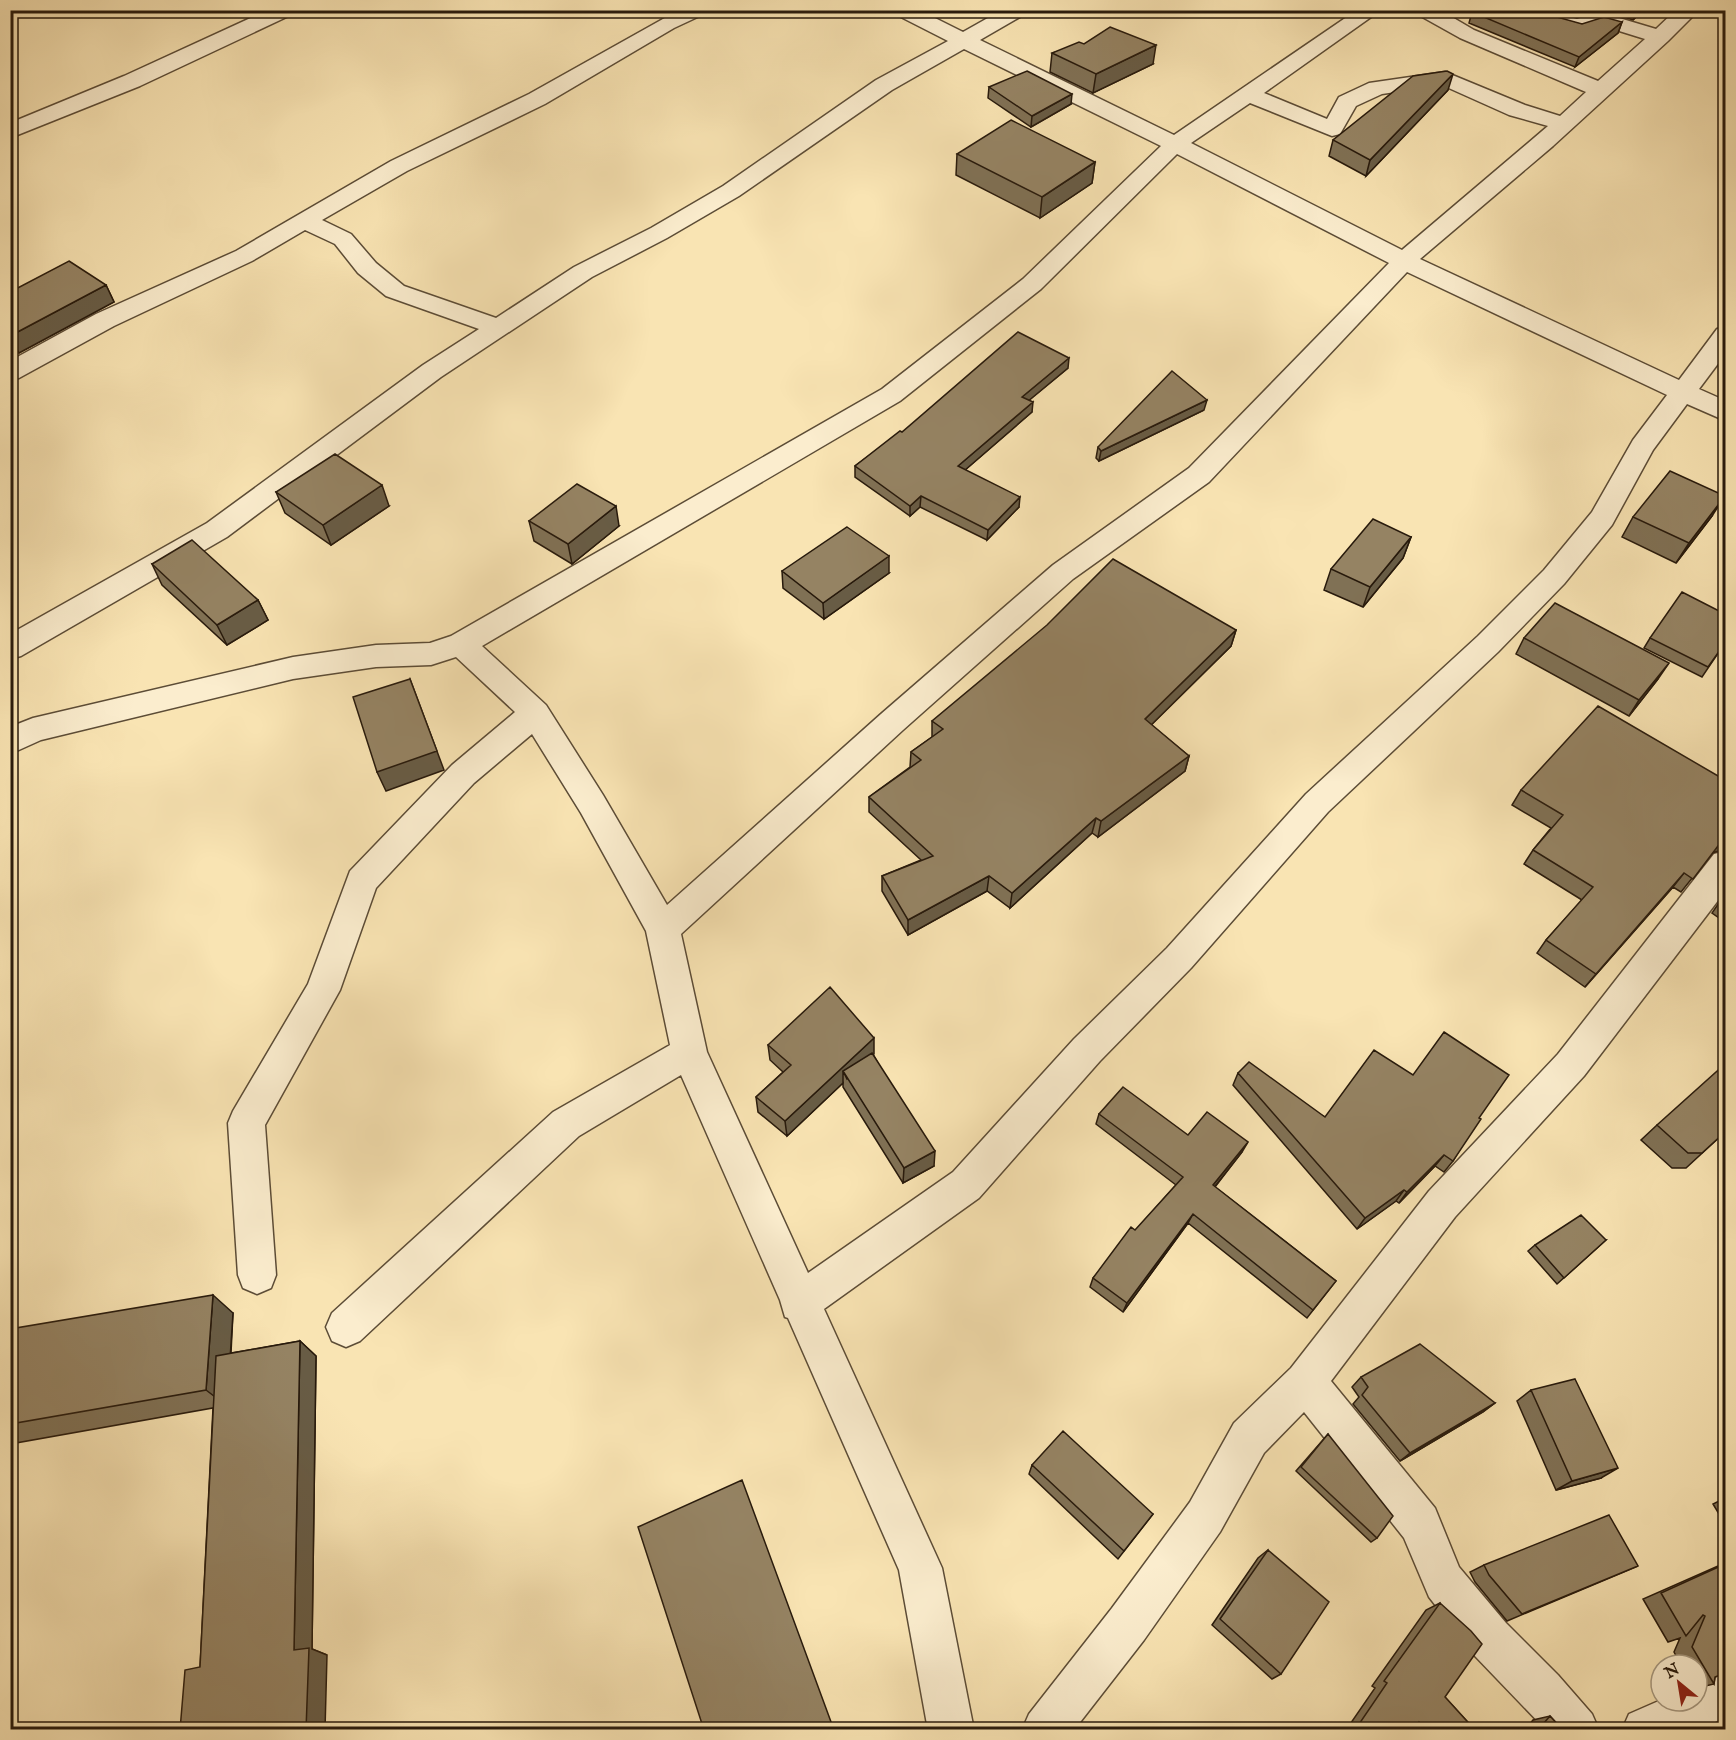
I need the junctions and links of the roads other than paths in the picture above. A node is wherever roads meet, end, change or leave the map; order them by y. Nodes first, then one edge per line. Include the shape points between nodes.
1 (286, 10) edge
2 (697, 10) edge
3 (902, 10) edge
4 (1018, 10) edge
5 (1371, 10) edge
6 (1518, 10) edge
7 (1689, 10) edge
8 (1475, 14) edge
9 (1433, 15) edge
10 (1661, 38) junction
11 (964, 41) junction
12 (1600, 90) junction
13 (1248, 94) junction
14 (1563, 124) junction
15 (10, 131) edge
16 (1175, 144) junction
17 (305, 221) junction
18 (1404, 261) junction
19 (498, 327) junction
20 (1725, 335) edge
21 (10, 372) edge
22 (1684, 393) junction
23 (1725, 412) edge
24 (461, 644) junction
25 (10, 648) edge
26 (534, 713) junction
27 (10, 742) edge
28 (1725, 864) edge
29 (663, 929) junction
30 (688, 1052) junction
31 (257, 1275) dead end
32 (799, 1303) junction
33 (346, 1326) dead end
34 (1305, 1382) junction
35 (1725, 1694) edge
36 (951, 1730) edge
37 (1045, 1730) edge
38 (1576, 1730) edge
39 (1645, 1730) edge

1 - 15 street via 132,81
2 - 17 street via 537,99 399,166
3 - 11 street
4 - 11 street
5 - 13 street
6 - 10 street via 1579,26 1599,18
7 - 10 street
8 - 9 street
9 - 12 street via 1467,34
10 - 12 street
11 - 16 street
11 - 19 street via 884,85 731,191 583,272
12 - 14 street
13 - 14 street via 1332,129 1347,102 1377,88 1445,78 1516,110
13 - 16 street
14 - 18 street
16 - 18 street
16 - 24 street via 1032,284 891,395
17 - 19 street via 343,239 367,268 395,291
17 - 21 street via 244,256 105,320
18 - 22 street
18 - 29 street via 1199,475 1063,572
19 - 25 street via 217,530
20 - 22 street
22 - 23 street
22 - 32 street via 1642,446 1602,518 1554,577 1317,803 1179,958 1087,1050 966,1185
24 - 26 street
24 - 27 street via 431,654 376,656 293,668 33,730
26 - 29 street via 592,804
26 - 31 street via 463,774 362,880 323,990 246,1123
28 - 34 street via 1571,1065 1442,1204
29 - 30 street
30 - 32 street
30 - 33 street via 566,1124
32 - 36 street via 920,1568
34 - 37 street via 1249,1438 1205,1517
34 - 38 street via 1420,1523 1444,1582 1490,1639
35 - 39 street

